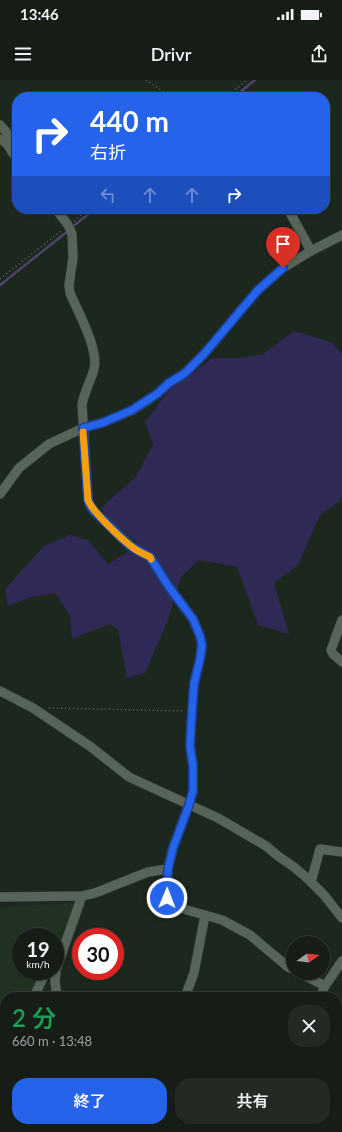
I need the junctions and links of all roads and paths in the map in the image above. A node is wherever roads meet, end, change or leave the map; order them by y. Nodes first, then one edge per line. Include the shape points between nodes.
1 (146, 80) edge
2 (247, 80) edge
3 (164, 92) edge
4 (232, 92) edge
5 (0, 125) edge
6 (0, 139) edge
7 (12, 145) edge
8 (12, 152) edge
9 (60, 214) edge
10 (82, 214) edge
11 (291, 214) edge
12 (68, 225) junction
13 (342, 235) edge
14 (311, 250) junction
15 (0, 279) edge
16 (83, 428) junction
17 (0, 494) edge
18 (342, 620) edge
19 (342, 662) edge
20 (0, 691) edge
21 (48, 708) dead end
22 (192, 711) junction
23 (189, 805) junction
24 (342, 852) edge
25 (168, 869) junction
26 (311, 882) junction
27 (82, 896) junction
28 (0, 897) edge
29 (205, 915) junction
30 (342, 918) edge
31 (342, 961) edge
32 (286, 964) edge
33 (42, 980) edge
34 (313, 980) edge
35 (325, 986) junction
36 (36, 992) edge
37 (57, 992) edge
38 (187, 992) edge
39 (322, 992) edge

1 - 3 path
2 - 4 path
5 - 7 street via 8,133
6 - 8 street
9 - 12 street
10 - 12 path
11 - 14 street
12 - 15 path
12 - 16 street via 72,234 73,258 70,293 93,350 94,368 83,397
13 - 14 street
14 - 16 street via 283,268 258,290 185,373 132,410
16 - 17 street via 48,444 19,468
16 - 22 street via 90,505 130,546 150,557 193,619 200,636 202,645 194,684
18 - 19 street via 331,650
20 - 23 street via 33,708 91,747 129,777
21 - 22 path
22 - 23 street via 190,746 193,791
23 - 25 street
23 - 26 street via 232,825 266,846
24 - 26 street via 320,849
25 - 27 street via 148,872
25 - 29 street via 168,901
26 - 30 street
27 - 28 street
27 - 37 street via 56,970
29 - 32 street via 222,920 250,935
29 - 38 street via 194,973
31 - 35 street
33 - 36 street
34 - 35 street
35 - 39 street

